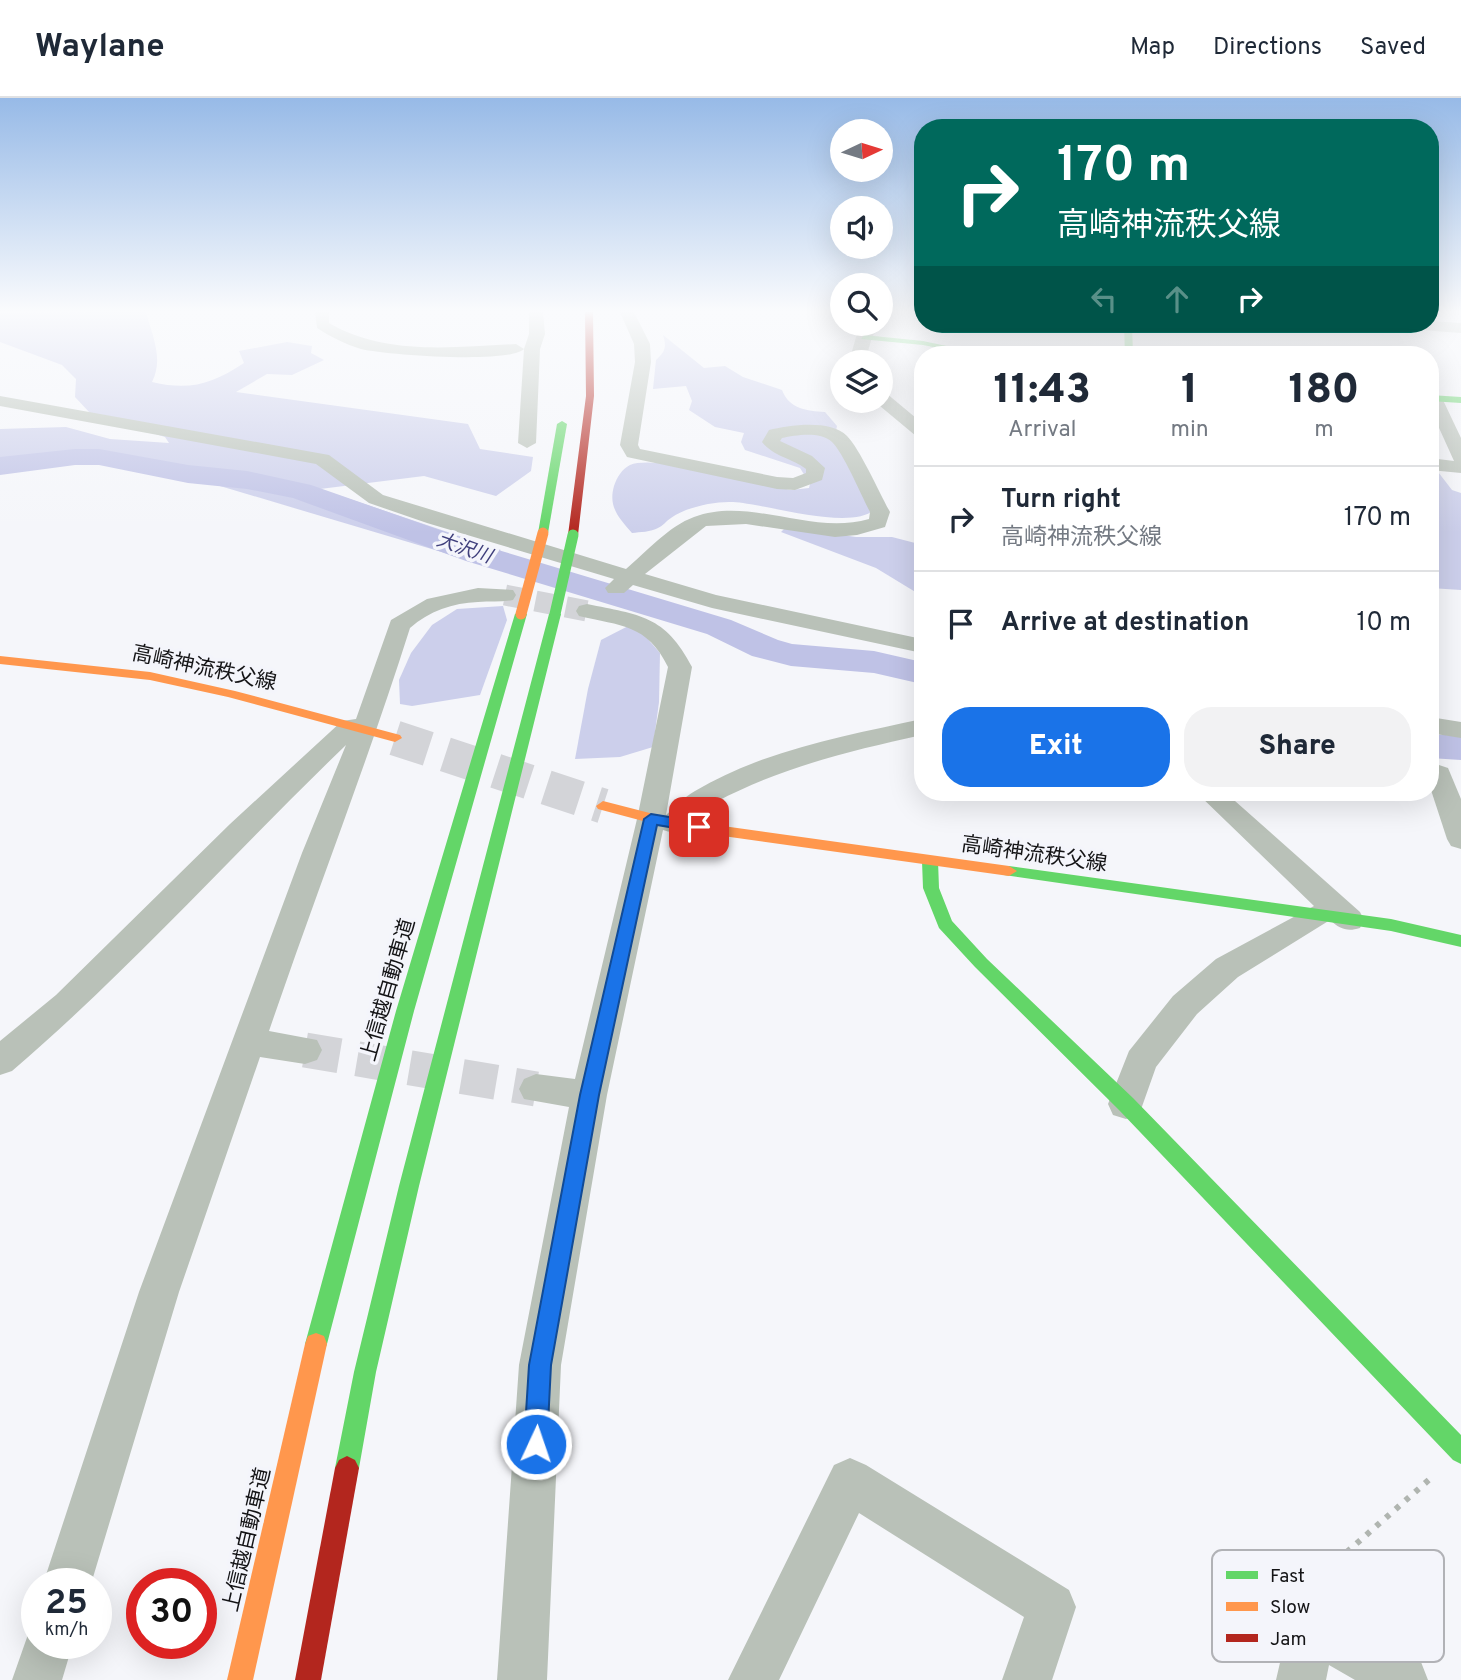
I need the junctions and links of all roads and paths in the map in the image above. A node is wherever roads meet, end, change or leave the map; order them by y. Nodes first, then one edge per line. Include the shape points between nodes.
1 (529, 386) edge
2 (590, 386) edge
3 (639, 386) edge
4 (1439, 398) edge
5 (1461, 400) edge
6 (0, 401) edge
7 (565, 405) dead end
8 (893, 408) edge
9 (914, 425) edge
10 (1439, 425) edge
11 (527, 443) dead end
12 (1450, 468) edge
13 (629, 578) junction
14 (505, 595) tunnel mouth
15 (914, 644) edge
16 (0, 660) edge
17 (1439, 726) edge
18 (358, 728) junction
19 (914, 729) edge
20 (1461, 730) edge
21 (395, 738) tunnel mouth
22 (1439, 774) dead end
23 (1218, 801) edge
24 (603, 806) tunnel mouth
25 (662, 821) junction
26 (1461, 839) edge
27 (930, 862) junction
28 (1333, 918) junction
29 (1461, 941) edge
30 (250, 1042) junction
31 (305, 1050) tunnel mouth
32 (0, 1061) edge
33 (536, 1089) tunnel mouth
34 (589, 1095) junction
35 (1126, 1104) junction
36 (1461, 1452) edge
37 (1349, 1550) edge
38 (72, 1568) edge
39 (43, 1659) edge
40 (1305, 1662) edge
41 (1372, 1662) edge
42 (37, 1680) edge
43 (240, 1680) edge
44 (308, 1680) edge
45 (522, 1680) edge
46 (753, 1680) edge
47 (1027, 1680) edge
48 (1301, 1680) edge
49 (1403, 1680) edge

1 - 11 street
2 - 44 main road, bridge via 573,535 368,1359
3 - 13 street via 629,445 633,453 795,484 815,476 816,468 778,451 771,442 775,434 787,430 831,433 840,439 880,512 878,523 849,532 743,518 698,522
4 - 5 main road
6 - 13 street via 322,459 376,499
7 - 43 main road, 上信越自動車道, bridge via 543,533 355,1188 307,1373
8 - 9 street
10 - 12 street
13 - 15 street via 712,601
13 - 25 street via 587,611 650,627 671,645 680,667
14 - 18 street via 452,599 407,617 399,625
16 - 18 main road, 高崎神流秩父線 via 150,676
17 - 20 street
18 - 21 main road, 高崎神流秩父線
18 - 30 street
18 - 32 street via 240,831 68,1004
19 - 25 street via 829,747 760,770
22 - 26 street
23 - 28 street
24 - 25 main road, 高崎神流秩父線
25 - 27 main road, 高崎神流秩父線
25 - 34 street
27 - 28 main road, 高崎神流秩父線
27 - 35 main road via 931,888 945,924
28 - 29 main road, 高崎神流秩父線
28 - 35 street via 1227,968 1185,1005 1141,1060
30 - 31 street
30 - 38 street via 159,1292
33 - 34 street
34 - 45 street via 540,1365
35 - 36 main road
36 - 37 path
39 - 42 street
40 - 48 street
41 - 49 street
46 - 47 street via 850,1481 1052,1607

